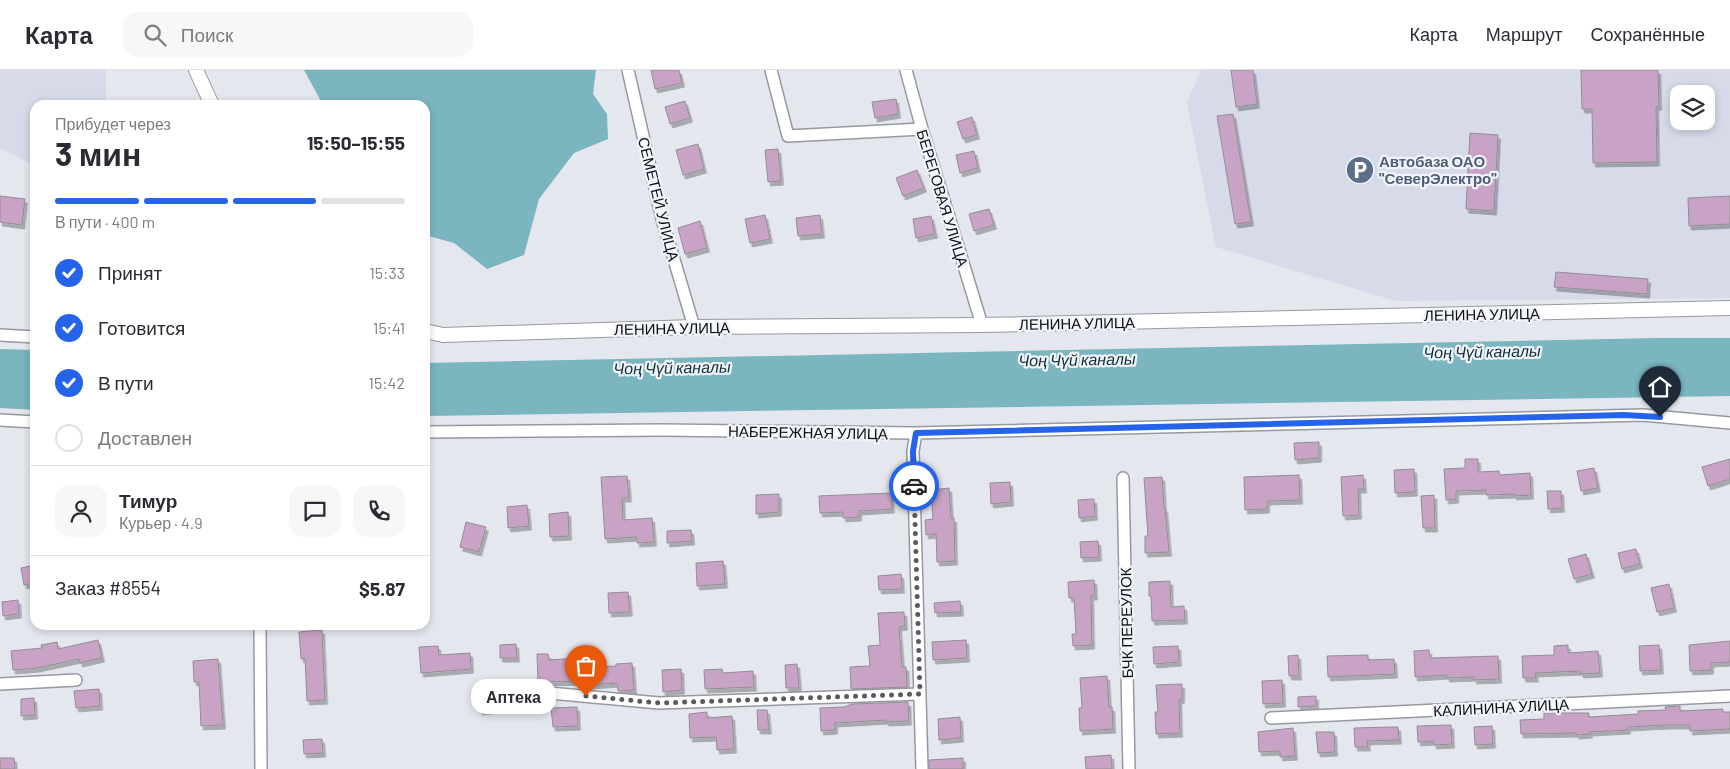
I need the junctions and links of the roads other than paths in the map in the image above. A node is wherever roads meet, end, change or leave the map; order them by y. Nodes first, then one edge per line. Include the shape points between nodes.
1 (196, 70) edge
2 (628, 70) edge
3 (771, 70) edge
4 (906, 70) edge
5 (210, 100) edge
6 (922, 129) junction
7 (1730, 308) edge
8 (982, 325) junction
9 (694, 327) junction
10 (430, 332) edge
11 (0, 335) edge
12 (430, 336) edge
13 (443, 336) junction
14 (30, 337) edge
15 (0, 420) edge
16 (30, 422) edge
17 (1730, 424) edge
18 (430, 432) edge
19 (916, 433) junction
20 (1123, 478) dead end
21 (260, 630) edge
22 (76, 680) dead end
23 (0, 684) edge
24 (495, 688) dead end
25 (920, 694) junction
26 (1730, 696) edge
27 (1271, 718) dead end
28 (261, 769) edge
29 (922, 769) edge
30 (1129, 769) edge

1 - 5 street
2 - 9 street, СЕМЕТЕЙ УЛИЦА via 662,219
3 - 6 street via 788,136
4 - 6 street, БЕРЕГОВАЯ УЛИЦА
6 - 8 street, БЕРЕГОВАЯ УЛИЦА
7 - 8 street, ЛЕНИНА УЛИЦА
8 - 9 street, ЛЕНИНА УЛИЦА
9 - 13 street, ЛЕНИНА УЛИЦА
10 - 13 street, ЛЕНИНА УЛИЦА
11 - 14 street
12 - 13 street
15 - 16 street
17 - 19 street, НАБЕРЕЖНАЯ УЛИЦА via 1643,415
18 - 19 street, НАБЕРЕЖНАЯ УЛИЦА
19 - 25 street via 913,451
20 - 30 street, БЧК ПЕРЕУЛОК
21 - 28 street
22 - 23 street
24 - 25 street via 659,703
25 - 29 street
26 - 27 street, КАЛИНИНА УЛИЦА

